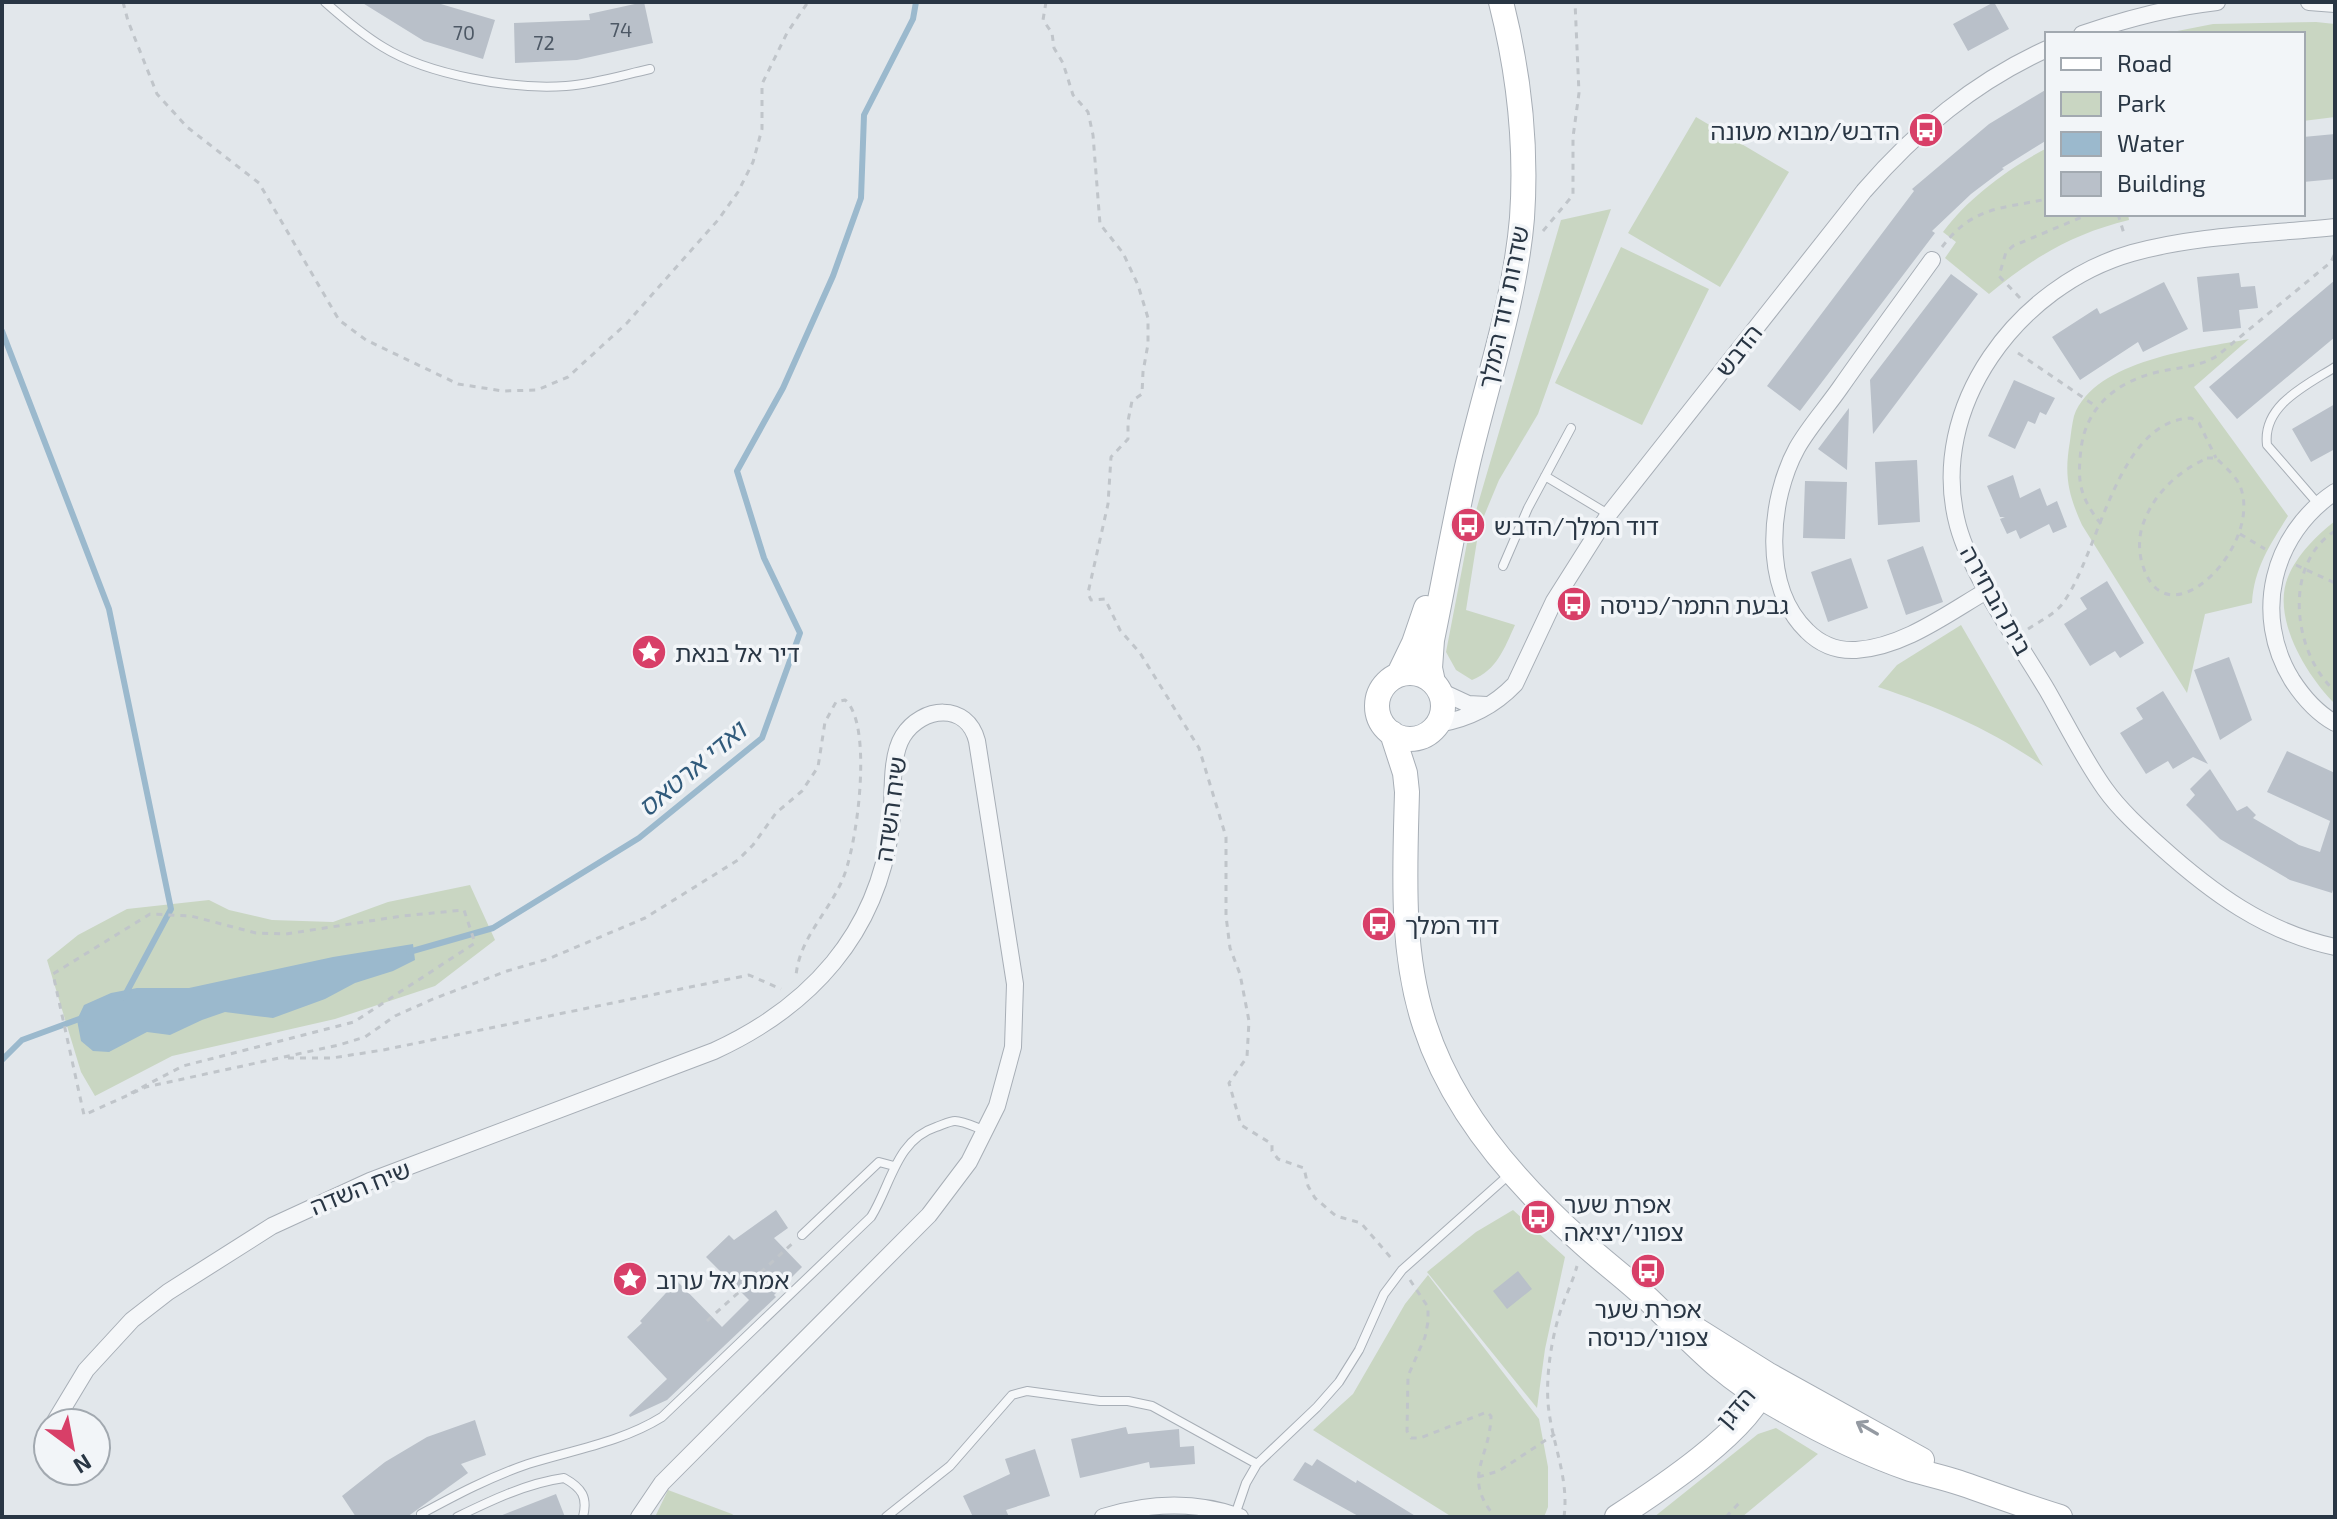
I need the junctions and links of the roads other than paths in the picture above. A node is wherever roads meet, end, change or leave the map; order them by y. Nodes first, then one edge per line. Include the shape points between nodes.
1 (325, 2) edge
2 (1501, 2) edge
3 (2211, 2) edge
4 (2309, 2) edge
5 (2335, 4) edge
6 (2089, 32) edge
7 (2045, 50) edge
8 (650, 69) dead end
9 (2335, 227) edge
10 (1932, 260) road end
11 (2335, 367) edge
12 (1571, 428) dead end
13 (1467, 467) junction
14 (1545, 476) junction
15 (2335, 492) edge
16 (2319, 505) junction
17 (1609, 514) junction
18 (1503, 566) dead end
19 (1988, 590) junction
20 (1399, 674) junction
21 (1436, 686) junction
22 (1489, 705) junction
23 (2335, 723) edge
24 (1434, 728) junction
25 (1392, 733) junction
26 (1407, 792) junction
27 (2335, 947) edge
28 (986, 1131) junction
29 (894, 1166) junction
30 (1512, 1172) junction
31 (802, 1235) road end
32 (1758, 1386) junction
33 (64, 1407) edge
34 (1257, 1464) junction
35 (421, 1514) dead end
36 (1238, 1516) edge
37 (457, 1517) edge
38 (583, 1517) edge
39 (639, 1517) edge
40 (886, 1517) edge
41 (1103, 1517) edge
42 (1617, 1517) edge
43 (2060, 1517) edge

1 - 8 lane via 384,48 428,67 491,82 570,86
2 - 13 street, שדרות דוד המלך via 1524,155 1522,220
3 - 6 street
4 - 5 street
7 - 17 street, הדבש via 1983,82 1900,149
9 - 19 street, בית הבחירה via 2174,244 2129,254 2087,271 2049,296 2001,342 1967,398 1954,439 1951,482 1958,527
10 - 19 street via 1798,447 1779,503 1778,575 1786,603 1801,625 1820,641 1842,649 1869,648 1903,637
11 - 16 lane via 2294,393 2265,432 2267,445
12 - 14 lane
13 - 20 street, שדרות דוד המלך via 1422,620
13 - 21 street, שדרות דוד המלך via 1432,640 1430,668
14 - 17 lane
14 - 18 lane
15 - 16 street
16 - 23 street via 2296,528 2280,558 2271,618 2275,645 2298,690
17 - 22 street, הדבש via 1554,601 1515,684
19 - 27 street, בית הבחירה via 2103,786 2143,830 2204,884 2249,914
20 - 21 street via 1417,674
20 - 25 street via 1378,698 1381,722
21 - 22 street via 1468,704
21 - 24 street via 1443,708
22 - 24 street, הדבש
24 - 25 street via 1411,739
24 - 26 street
25 - 26 street
26 - 30 street via 1406,923 1422,1016 1463,1107
28 - 29 lane via 954,1121 931,1128 913,1138
28 - 33 street, שיח השדה via 1013,1047 1015,984 977,741 962,717 944,713 927,716 900,740 880,879 851,938 802,996 765,1024 714,1051 370,1181 272,1226 132,1320 86,1370
28 - 39 street, שיח השדה via 929,1215 662,1483
29 - 31 lane via 879,1162
29 - 35 lane via 871,1217 662,1417 627,1435 501,1475
30 - 32 street via 1718,1368
30 - 34 lane via 1402,1270 1339,1382
32 - 42 street, הדגן via 1726,1435
32 - 43 street via 1878,1456
34 - 36 lane
34 - 40 lane via 1152,1406 1027,1391 1012,1395 950,1466
36 - 41 street via 1165,1505
37 - 38 lane via 491,1500 564,1478 583,1491

